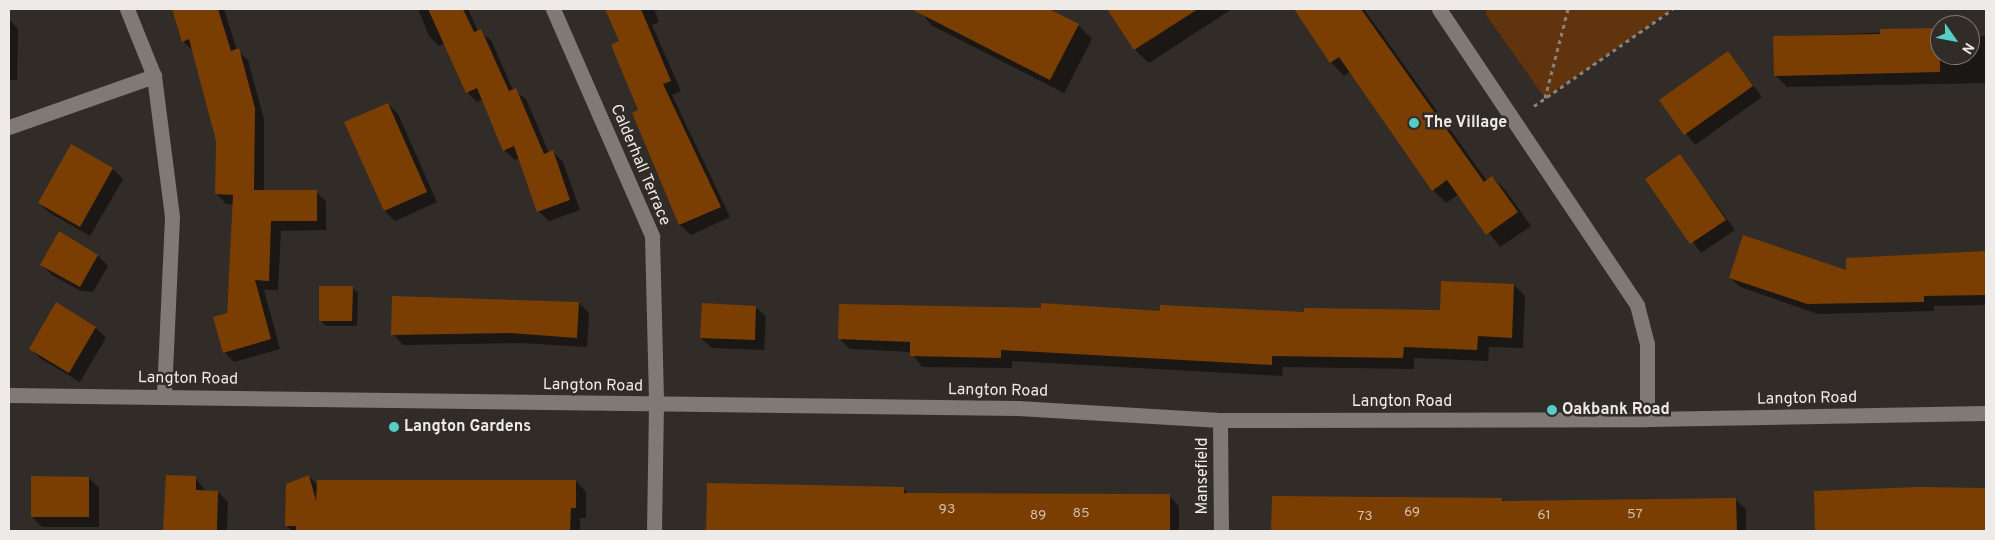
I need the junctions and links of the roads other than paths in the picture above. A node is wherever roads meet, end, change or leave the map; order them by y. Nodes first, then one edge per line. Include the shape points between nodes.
1 (127, 9) edge
2 (553, 9) edge
3 (1439, 9) edge
4 (154, 76) junction
5 (9, 126) edge
6 (9, 396) edge
7 (164, 396) junction
8 (656, 404) junction
9 (1986, 413) edge
10 (1647, 419) junction
11 (1220, 420) junction
12 (654, 531) edge
13 (1221, 531) edge

1 - 4 street
2 - 8 street, Calderhall Terrace via 652,236
3 - 10 street via 1637,304 1647,344
4 - 5 street
4 - 7 street via 172,216
6 - 7 street, Langton Road
7 - 8 street, Langton Road
8 - 11 street, Langton Road via 1018,408
8 - 12 street, Calderhall Terrace
9 - 10 street, Langton Road
10 - 11 street, Langton Road
11 - 13 street, Mansefield

